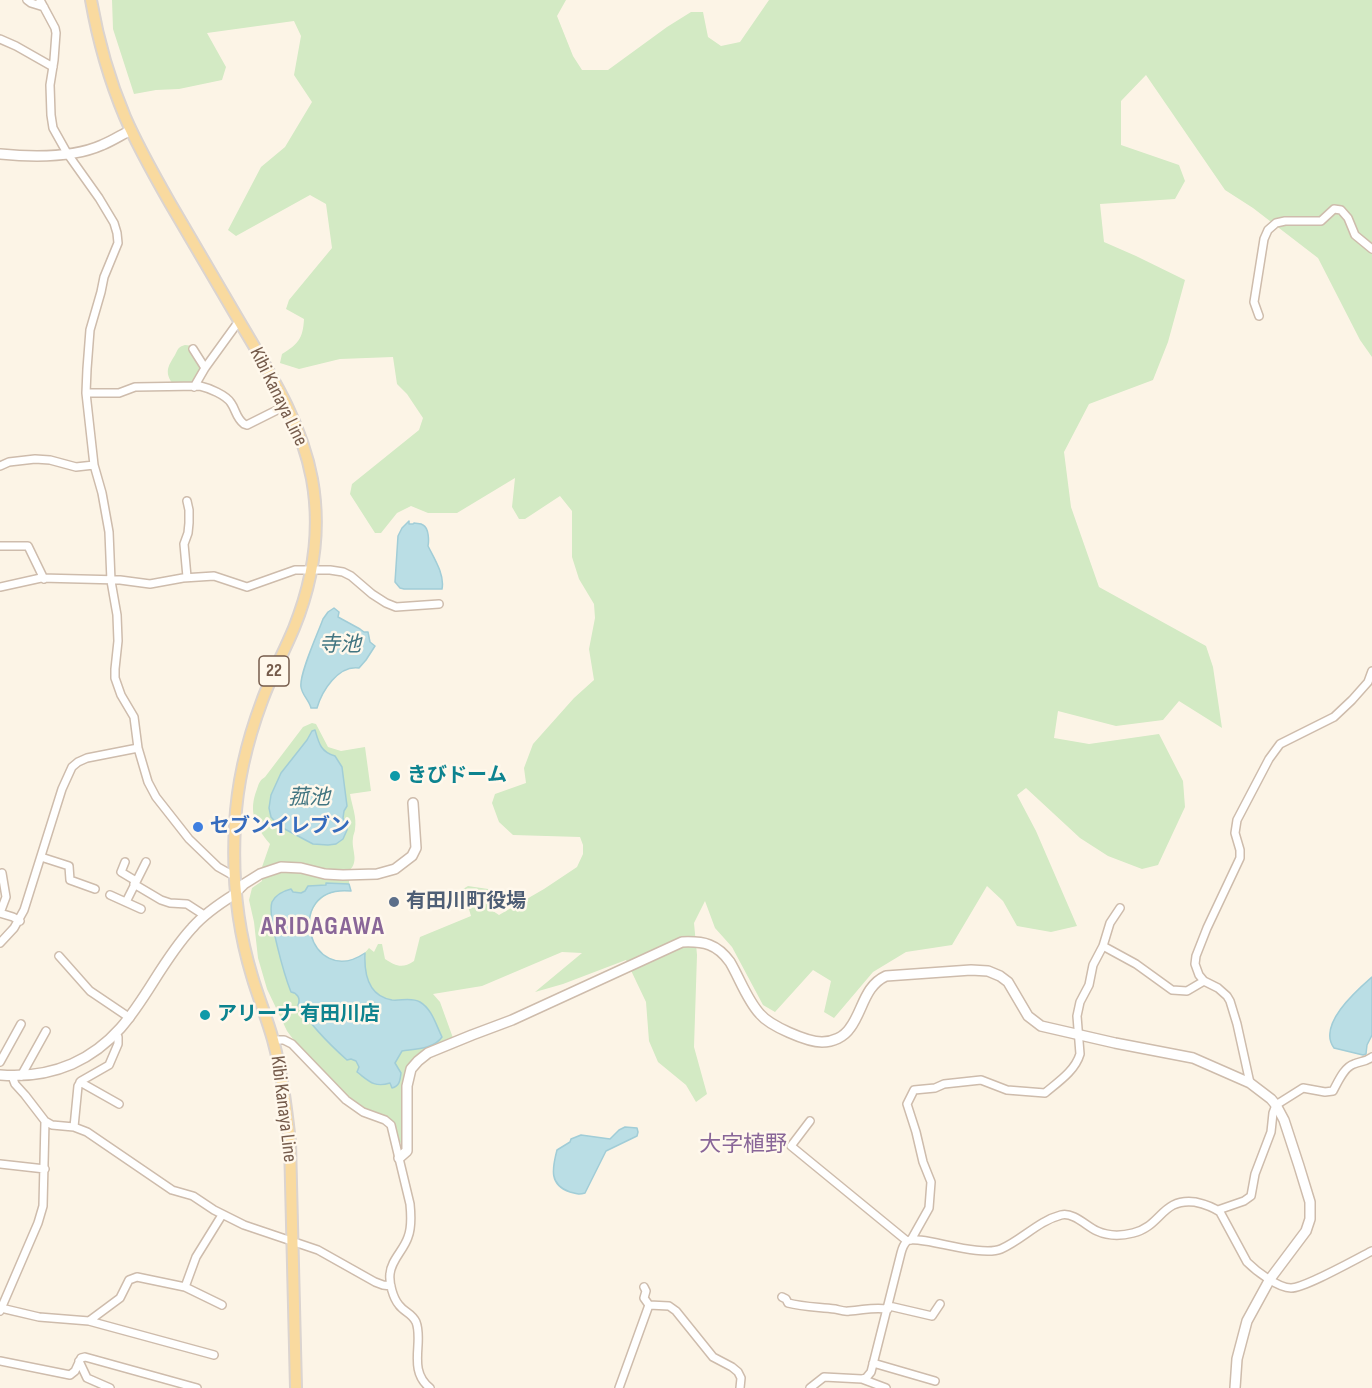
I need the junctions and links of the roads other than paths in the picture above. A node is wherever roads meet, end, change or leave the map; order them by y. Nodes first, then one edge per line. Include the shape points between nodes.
1 (27, 0) edge
2 (90, 0) edge
3 (42, 3) edge
4 (0, 39) edge
5 (52, 67) junction
6 (130, 130) junction
7 (67, 153) junction
8 (0, 154) edge
9 (1372, 249) edge
10 (1258, 316) dead end
11 (239, 321) junction
12 (193, 349) dead end
13 (205, 368) junction
14 (194, 387) junction
15 (86, 393) junction
16 (287, 405) junction
17 (94, 465) junction
18 (0, 466) edge
19 (187, 501) dead end
20 (0, 546) edge
21 (311, 571) junction
22 (187, 577) junction
23 (44, 579) junction
24 (111, 580) junction
25 (0, 587) edge
26 (439, 604) dead end
27 (1372, 671) edge
28 (138, 748) junction
29 (413, 803) dead end
30 (41, 857) junction
31 (125, 862) dead end
32 (146, 862) dead end
33 (2, 873) dead end
34 (234, 876) junction
35 (135, 882) junction
36 (94, 889) dead end
37 (235, 894) junction
38 (110, 895) dead end
39 (126, 902) junction
40 (1120, 908) dead end
41 (141, 909) dead end
42 (0, 913) edge
43 (204, 915) junction
44 (20, 921) junction
45 (0, 944) edge
46 (1103, 946) junction
47 (59, 956) dead end
48 (1203, 981) junction
49 (130, 1018) junction
50 (21, 1024) dead end
51 (46, 1031) dead end
52 (116, 1034) junction
53 (1078, 1035) junction
54 (273, 1040) junction
55 (1372, 1057) edge
56 (0, 1062) edge
57 (0, 1074) edge
58 (17, 1076) junction
59 (80, 1082) junction
60 (1250, 1083) junction
61 (120, 1104) dead end
62 (1276, 1105) junction
63 (45, 1121) junction
64 (810, 1121) dead end
65 (74, 1127) junction
66 (399, 1158) junction
67 (0, 1164) edge
68 (45, 1169) junction
69 (1218, 1210) junction
70 (222, 1215) junction
71 (909, 1240) junction
72 (292, 1242) junction
73 (1372, 1251) edge
74 (1270, 1279) junction
75 (391, 1286) junction
76 (185, 1287) junction
77 (644, 1287) dead end
78 (782, 1297) dead end
79 (940, 1304) dead end
80 (222, 1305) dead end
81 (649, 1305) junction
82 (888, 1307) junction
83 (1, 1309) edge
84 (89, 1321) junction
85 (214, 1355) dead end
86 (0, 1361) edge
87 (79, 1361) junction
88 (873, 1363) junction
89 (862, 1379) junction
90 (935, 1381) dead end
91 (881, 1387) edge
92 (110, 1388) edge
93 (197, 1388) edge
94 (296, 1388) edge
95 (430, 1388) edge
96 (619, 1388) edge
97 (740, 1388) edge
98 (810, 1388) edge
99 (1235, 1388) edge

1 - 3 street
2 - 6 main road, Kibi Kanaya Line / 22 via 99,44
3 - 5 street via 56,33
4 - 5 street
5 - 7 street via 53,129
6 - 7 street via 102,145
6 - 11 main road, Kibi Kanaya Line / 22
7 - 8 street
7 - 15 street via 114,223 118,243 90,330
9 - 10 street via 1355,235 1341,210 1334,209 1321,221 1276,223 1264,240 1257,274 1254,302
11 - 13 street
11 - 16 main road, Kibi Kanaya Line / 22
12 - 13 street
13 - 14 street
14 - 15 street via 135,387 119,393
14 - 16 street via 208,388 231,401 238,418 247,425
15 - 17 street
16 - 21 main road, Kibi Kanaya Line / 22 via 301,437 312,481 315,526
17 - 18 street via 35,459
17 - 24 street via 109,532
19 - 22 street
20 - 23 street via 28,546
21 - 22 street via 295,570 247,587 214,576
21 - 26 street via 343,572 396,607
21 - 34 main road, Kibi Kanaya Line / 22 via 300,611 262,700 247,749 236,813
22 - 24 street via 150,584
23 - 24 street
23 - 25 street
24 - 28 street via 118,633 115,678 134,717
27 - 48 street via 1368,682 1334,717 1280,744 1269,759 1237,820 1235,833 1240,858 1196,956 1195,964
28 - 30 street via 87,758 72,767
28 - 34 street via 147,782 156,796 189,839 218,867
29 - 37 street via 416,848 395,869 343,875 281,867 260,874
30 - 36 street via 69,866 70,880
30 - 44 street
31 - 35 street via 120,872
32 - 35 street
33 - 42 street via 6,897
34 - 37 main road, Kibi Kanaya Line / 22
35 - 39 street
35 - 43 street via 161,900 187,904
37 - 43 street
37 - 54 main road, Kibi Kanaya Line / 22 via 244,947
38 - 39 street
39 - 41 street
40 - 46 street via 1110,923
42 - 44 street
43 - 49 street via 178,945
44 - 45 street
46 - 48 street via 1172,990 1186,991
46 - 53 street via 1078,1010
47 - 49 street via 90,991
48 - 60 street via 1218,988 1230,1001
49 - 52 street
50 - 56 street
51 - 58 street
52 - 58 street via 73,1064
52 - 59 street via 118,1044 110,1065
53 - 60 street via 1193,1058
53 - 66 street via 1036,1022 1005,979 976,969 886,976 866,995 847,1032 829,1042 815,1041 763,1018 726,955 706,943 682,942 512,1020 428,1053 411,1069 406,1086 407,1151
53 - 71 street via 1078,1060 1045,1093 1007,1090 981,1080 914,1090 907,1104 930,1182 929,1208
54 - 66 street via 292,1044 346,1100 388,1122
54 - 72 main road, Kibi Kanaya Line / 22 via 290,1142
55 - 62 street via 1352,1064 1333,1091 1303,1088
57 - 58 street
58 - 63 street via 15,1084
59 - 61 street
59 - 65 street
60 - 62 street
62 - 69 street via 1251,1196
62 - 74 street via 1302,1175 1311,1214 1296,1247
63 - 65 street
63 - 68 street
64 - 71 street via 791,1146
65 - 70 street via 172,1190 193,1196
66 - 75 street via 410,1204 410,1228 392,1266
67 - 68 street
68 - 83 street via 44,1206
69 - 71 street via 1199,1203 1175,1203 1146,1228 1121,1235 1105,1234 1072,1216 1061,1215 992,1252
69 - 74 street via 1247,1262
70 - 72 street
70 - 76 street via 196,1257
71 - 82 street via 901,1253
72 - 75 street via 318,1250 375,1282
72 - 94 main road, Kibi Kanaya Line / 22
73 - 74 street via 1299,1288 1284,1287
74 - 99 street via 1242,1334
75 - 95 street via 399,1305 415,1321 418,1368
76 - 80 street
76 - 84 street via 132,1278 120,1298
77 - 81 street
78 - 82 street via 790,1304 845,1311
79 - 82 street via 932,1316
81 - 96 street
81 - 97 street via 669,1306 676,1311 710,1354 738,1372
82 - 88 street
83 - 84 street
84 - 85 street
86 - 87 street via 70,1375
87 - 92 street via 87,1378
87 - 93 street via 86,1357
88 - 89 street via 869,1376
88 - 90 street
89 - 91 street
89 - 98 street via 824,1377

